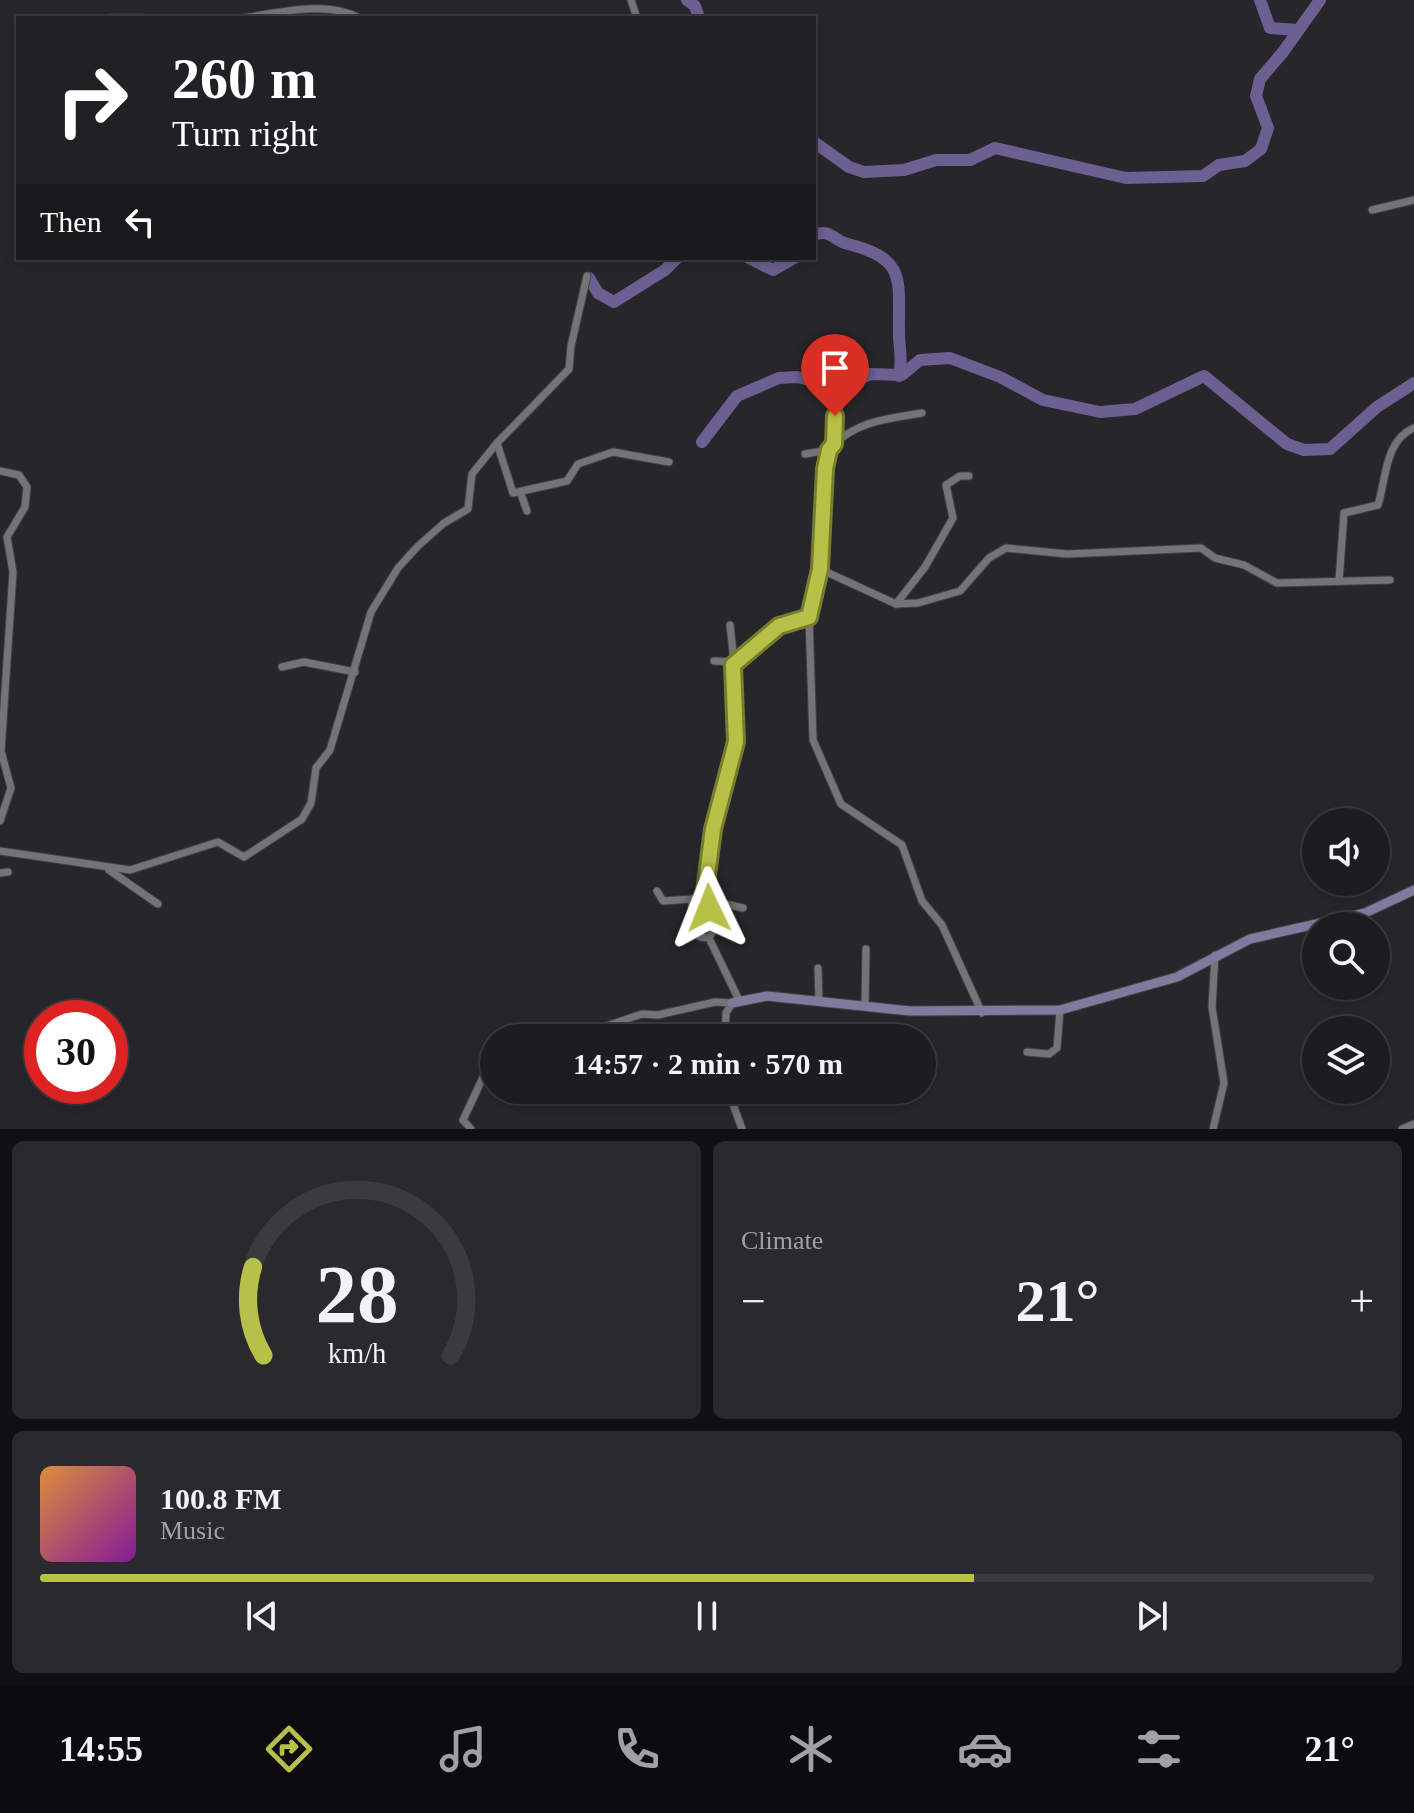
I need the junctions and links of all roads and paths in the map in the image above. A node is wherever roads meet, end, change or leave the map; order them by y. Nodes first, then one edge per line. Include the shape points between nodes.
1 (259, 16) edge
2 (355, 16) edge
3 (1414, 200) edge
4 (1372, 210) dead end
5 (587, 276) dead end
6 (844, 397) dead end
7 (922, 413) dead end
8 (1414, 428) edge
9 (497, 443) junction
10 (832, 447) junction
11 (805, 454) dead end
12 (669, 462) dead end
13 (0, 471) edge
14 (969, 476) dead end
15 (521, 494) junction
16 (527, 511) dead end
17 (820, 569) junction
18 (1390, 580) dead end
19 (1339, 581) junction
20 (896, 604) junction
21 (809, 617) junction
22 (730, 625) dead end
23 (714, 661) dead end
24 (734, 662) junction
25 (282, 667) dead end
26 (355, 672) junction
27 (0, 821) edge
28 (0, 851) edge
29 (107, 868) junction
30 (1414, 890) edge
31 (657, 891) dead end
32 (692, 899) junction
33 (704, 899) junction
34 (158, 904) dead end
35 (743, 908) dead end
36 (709, 938) junction
37 (866, 949) dead end
38 (1215, 955) junction
39 (818, 968) dead end
40 (736, 1001) junction
41 (819, 1001) junction
42 (865, 1005) junction
43 (1060, 1010) junction
44 (982, 1013) junction
45 (611, 1024) edge
46 (726, 1024) edge
47 (1027, 1052) dead end
48 (480, 1084) edge
49 (733, 1104) edge
50 (1414, 1124) edge
51 (1217, 1127) edge
52 (471, 1129) edge
53 (742, 1129) edge
54 (1402, 1129) edge

1 - 2 street via 317,9
3 - 4 street
5 - 9 street via 569,369
6 - 10 street via 835,416
7 - 10 street via 867,422
8 - 19 street via 1392,447 1378,505 1344,513
9 - 15 street via 513,493
9 - 26 street via 472,474 466,512 418,546 382,593 363,631
10 - 11 street
10 - 17 street via 821,511
12 - 15 street via 613,452 578,464 567,481
13 - 27 street via 19,475 27,487 25,507 7,537 13,565 1,751 11,788
14 - 20 street via 946,485 953,518
15 - 16 street
17 - 20 street
17 - 21 street
18 - 19 street
19 - 20 street via 1277,583 1201,548 1067,554 1006,548 989,558 960,591
21 - 24 street via 779,626
21 - 44 street via 811,733 836,798 902,845 922,901 942,925
22 - 24 street
23 - 24 street
24 - 33 street via 736,742 713,829
25 - 26 street via 304,662
26 - 29 street via 328,755 315,771 309,809 290,829 244,857 218,842 130,870
28 - 29 street
29 - 34 street
30 - 38 street via 1365,913 1259,936
31 - 32 street via 663,901
32 - 33 street
32 - 36 street via 693,924 700,937
33 - 35 street
33 - 36 street via 713,918
36 - 40 street
37 - 42 street
38 - 43 street via 1177,977
38 - 51 street via 1212,1007 1224,1083
39 - 41 street
40 - 41 street via 767,996
40 - 45 street via 636,1015
40 - 46 street via 726,1013
41 - 42 street
42 - 44 street
43 - 44 street
43 - 47 street via 1057,1048 1049,1054
48 - 52 street via 463,1120
49 - 53 street
50 - 54 street

